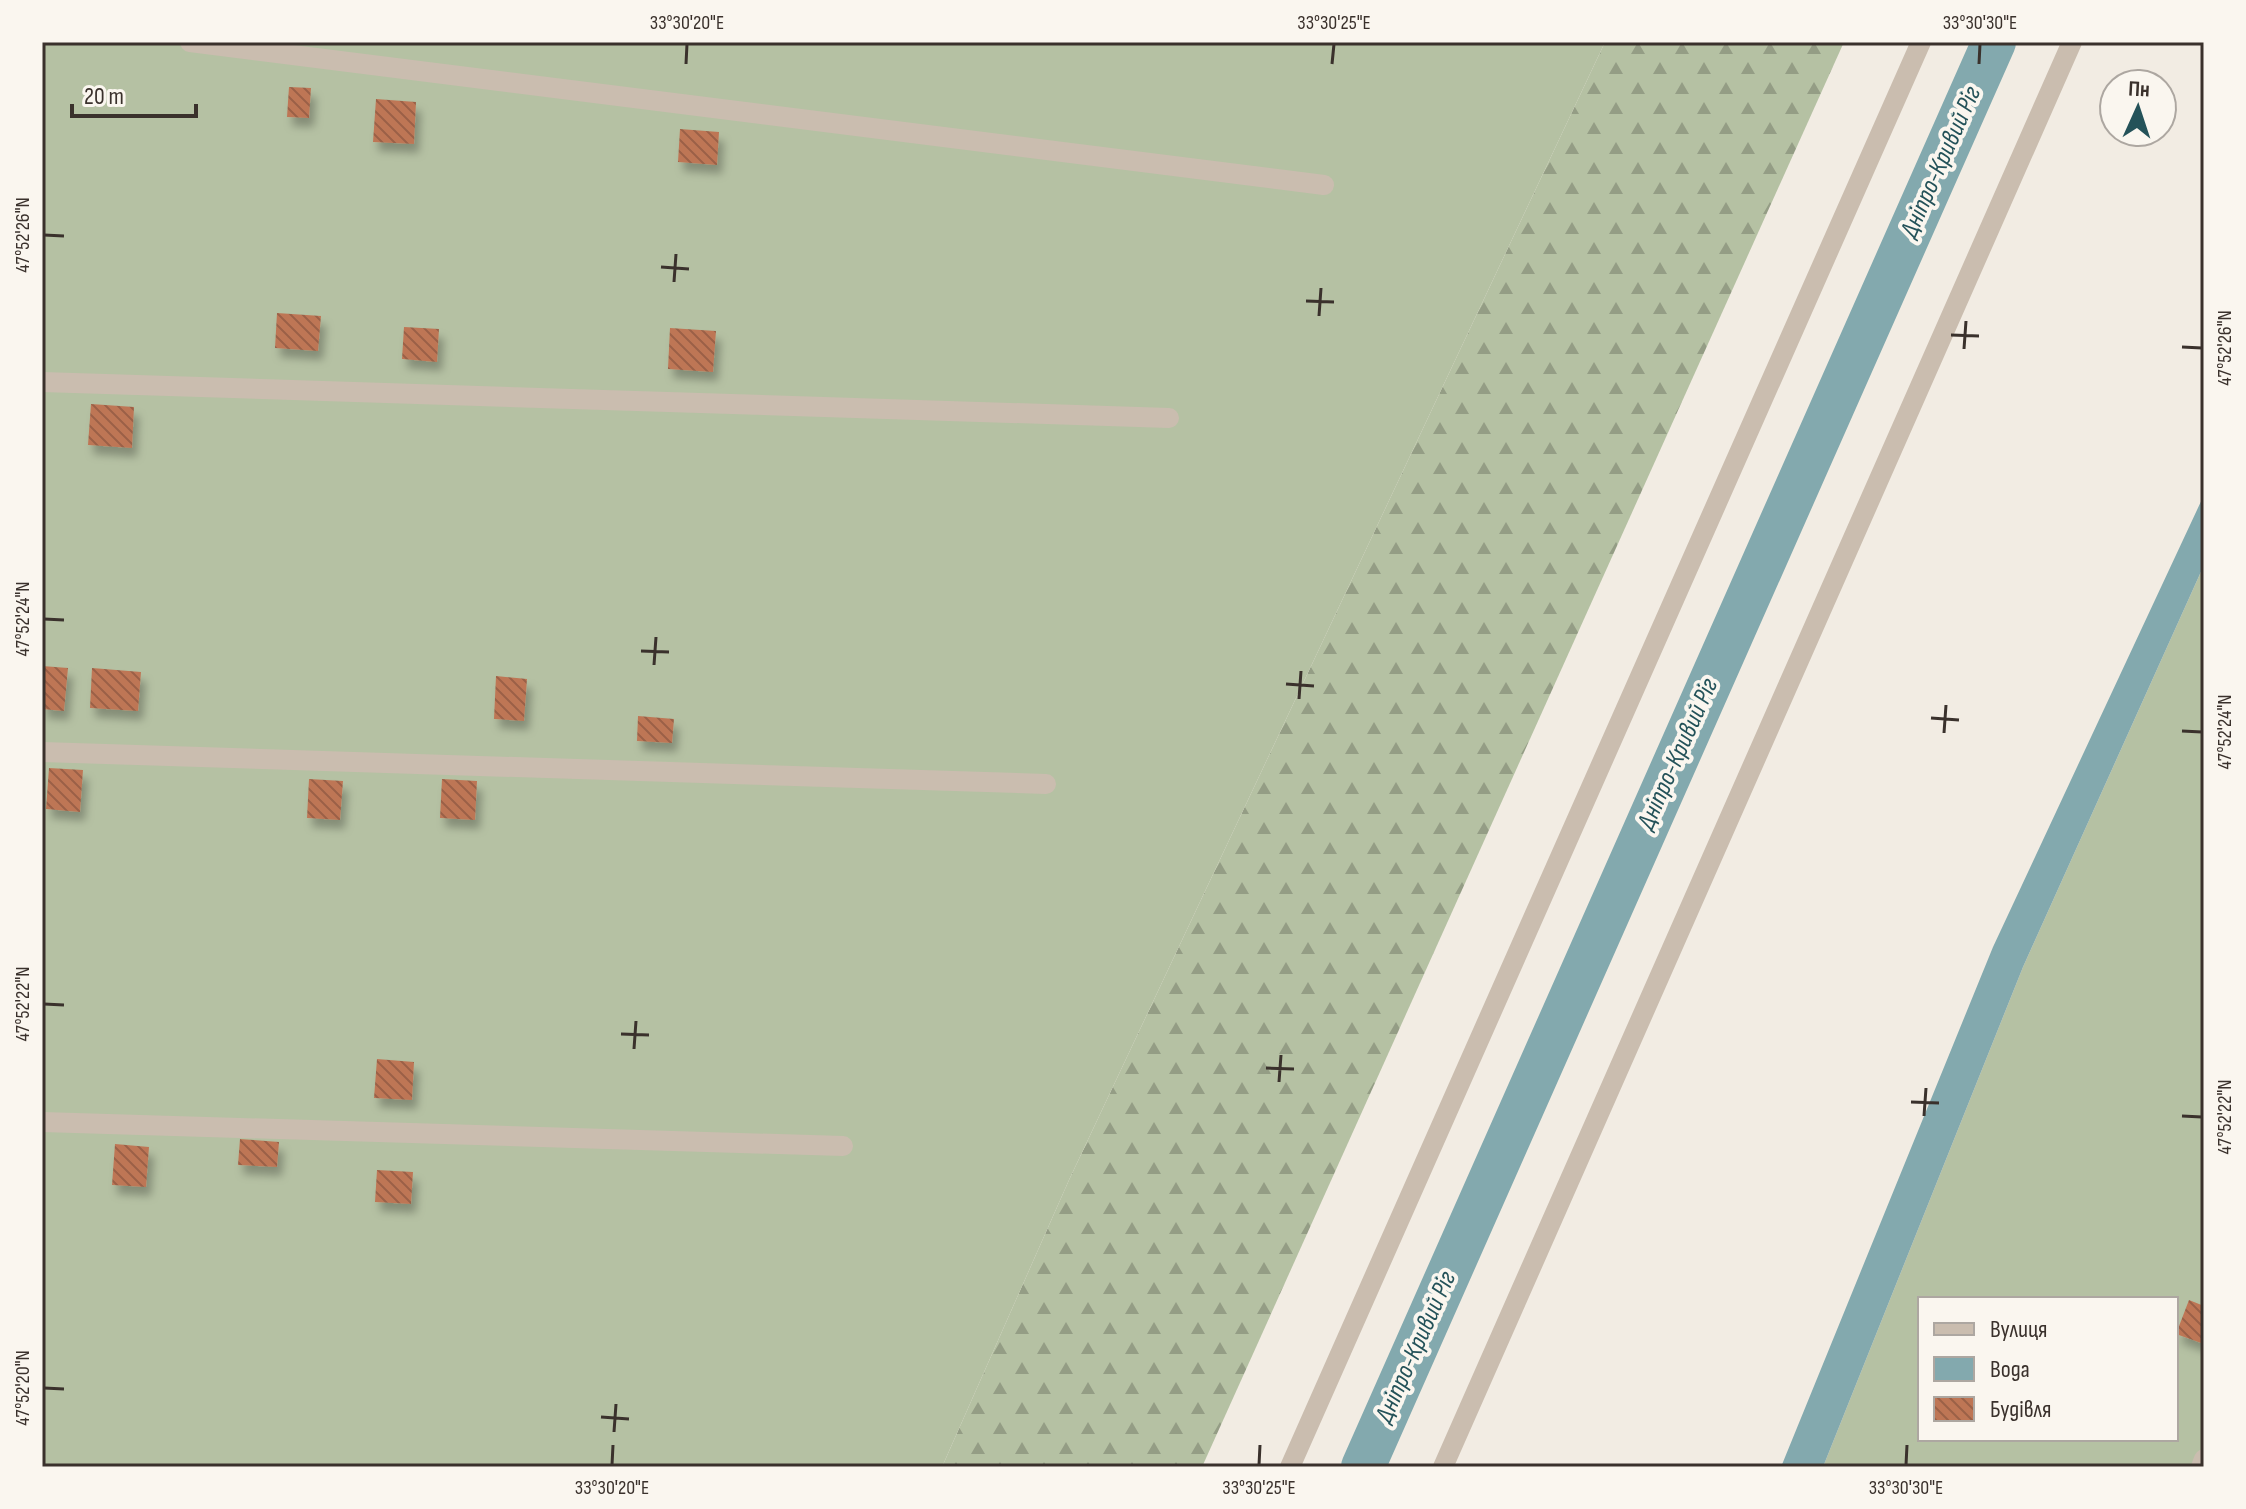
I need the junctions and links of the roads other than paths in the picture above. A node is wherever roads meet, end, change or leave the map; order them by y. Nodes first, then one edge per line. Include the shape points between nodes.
1 (190, 42) edge
2 (1921, 42) edge
3 (2072, 42) edge
4 (1324, 185) dead end
5 (42, 382) edge
6 (1169, 418) dead end
7 (42, 752) edge
8 (1046, 784) dead end
9 (42, 1122) edge
10 (843, 1146) dead end
11 (2204, 1459) edge
12 (1290, 1467) edge
13 (1443, 1467) edge
14 (2201, 1467) edge

1 - 4 street
2 - 12 street
3 - 13 street
5 - 6 street
7 - 8 street
9 - 10 street
11 - 14 street

